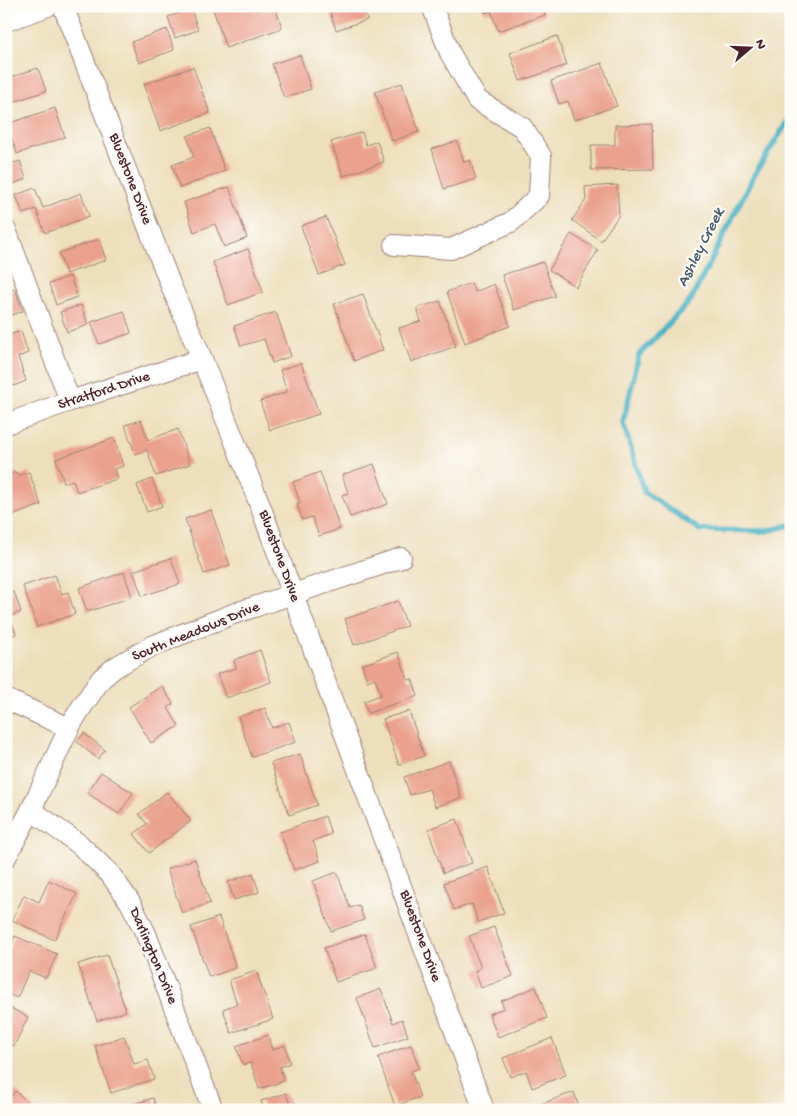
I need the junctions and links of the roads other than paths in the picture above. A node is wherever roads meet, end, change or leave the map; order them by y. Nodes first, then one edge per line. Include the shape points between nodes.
1 (48, 6) edge
2 (63, 6) edge
3 (432, 6) edge
4 (6, 21) edge
5 (6, 230) edge
6 (394, 245) dead end
7 (202, 359) junction
8 (70, 401) junction
9 (6, 424) edge
10 (402, 558) dead end
11 (294, 595) junction
12 (6, 699) edge
13 (69, 728) junction
14 (31, 810) junction
15 (6, 857) edge
16 (213, 1110) edge
17 (484, 1110) edge

1 - 4 street
2 - 7 street, Bluestone Drive
3 - 6 street via 450,53 477,100 522,127 541,156 539,196 511,222 452,249
5 - 8 street
7 - 8 street, Stratford Drive
7 - 11 street, Bluestone Drive
8 - 9 street, Stratford Drive
10 - 11 street, South Meadows Drive
11 - 13 street, South Meadows Drive via 233,614 152,646 126,660 90,692
11 - 17 street, Bluestone Drive
12 - 13 street
13 - 14 street, South Meadows Drive
14 - 15 street, South Meadows Drive
14 - 16 street, Darlington Drive via 78,844 110,874 130,902 146,934

